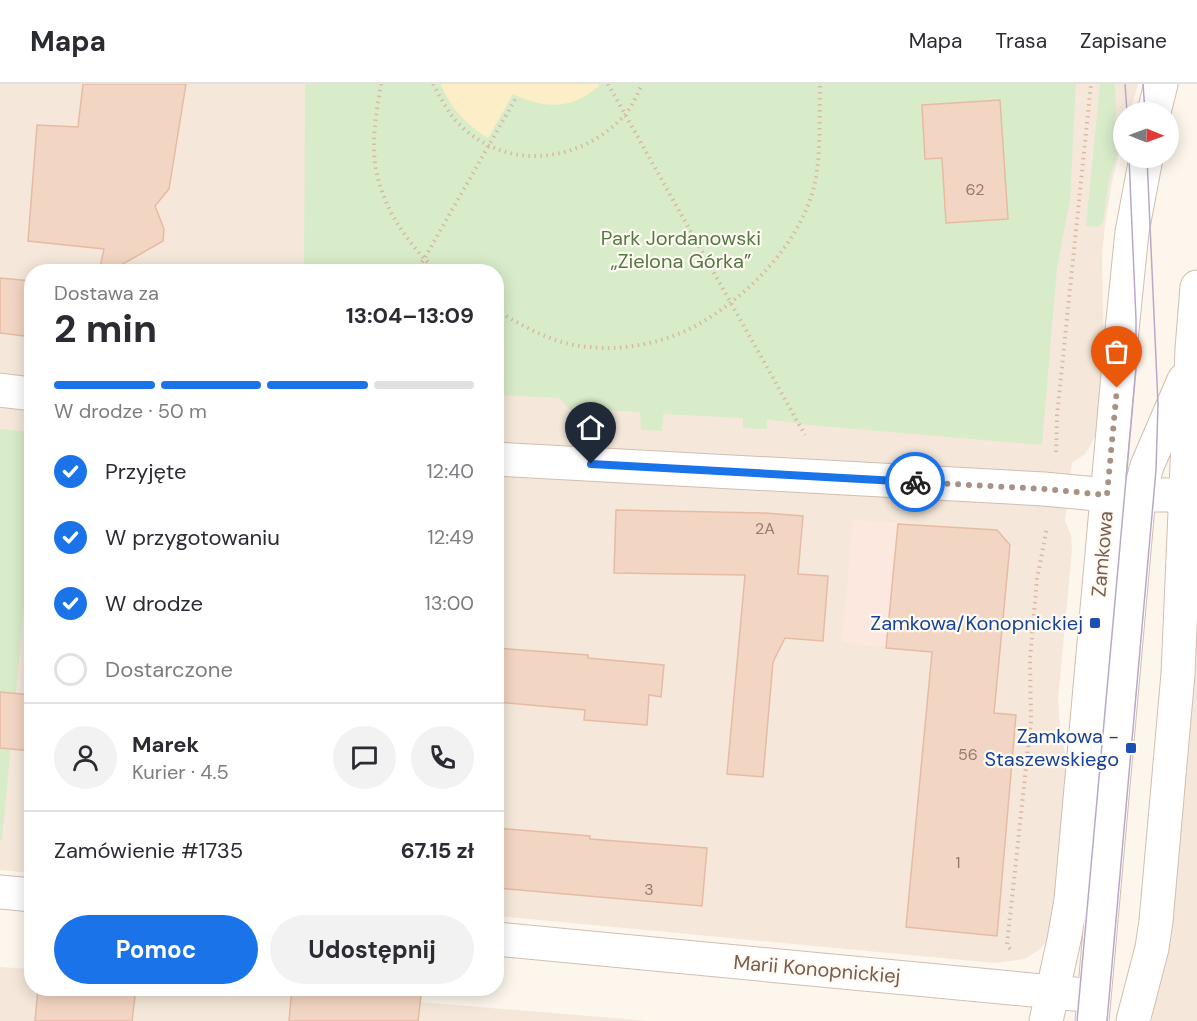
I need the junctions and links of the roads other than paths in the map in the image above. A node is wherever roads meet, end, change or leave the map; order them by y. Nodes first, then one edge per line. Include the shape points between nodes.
1 (1161, 84) edge
2 (1156, 102) edge
3 (1144, 168) edge
4 (1197, 287) edge
5 (1122, 330) junction
6 (1194, 361) edge
7 (0, 390) edge
8 (24, 393) edge
9 (504, 459) edge
10 (1107, 495) junction
11 (1139, 495) junction
12 (1191, 496) edge
13 (0, 892) edge
14 (24, 894) edge
15 (504, 940) edge
16 (1050, 1006) edge
17 (1093, 1008) edge
18 (1136, 1010) edge

1 - 2 street
3 - 5 street, Zamkowa via 1132,232
4 - 6 street
5 - 10 street, Zamkowa
5 - 11 street
6 - 11 street via 1147,466
6 - 12 street
7 - 8 street
9 - 10 street
10 - 11 street
10 - 16 street, Zamkowa via 1071,900
11 - 12 street
11 - 17 street
12 - 18 street via 1156,921
13 - 14 street
15 - 16 street, Marii Konopnickiej
16 - 17 street, Marii Konopnickiej
17 - 18 street, Marii Konopnickiej

